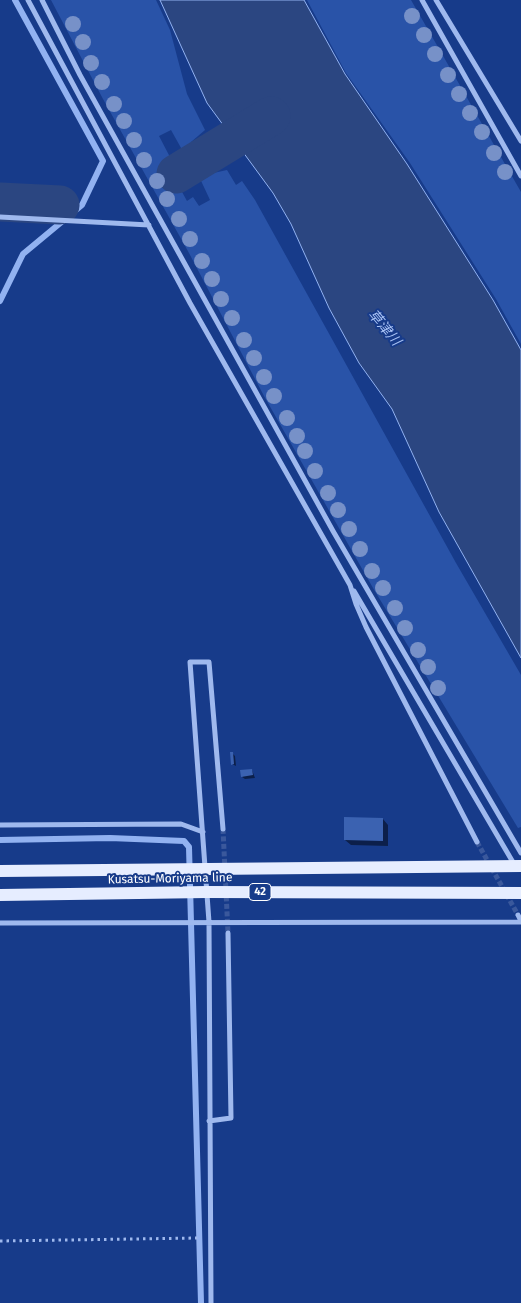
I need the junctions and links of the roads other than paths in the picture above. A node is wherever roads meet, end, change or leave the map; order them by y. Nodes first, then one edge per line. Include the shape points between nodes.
1 (28, 0) edge
2 (42, 0) edge
3 (422, 0) edge
4 (436, 0) edge
5 (521, 141) edge
6 (521, 176) edge
7 (0, 217) edge
8 (149, 225) junction
9 (350, 585) junction
10 (0, 825) edge
11 (224, 829) tunnel mouth
12 (203, 832) junction
13 (478, 842) tunnel mouth
14 (521, 853) edge
15 (518, 866) edge
16 (205, 869) junction
17 (0, 871) edge
18 (207, 892) junction
19 (521, 893) edge
20 (0, 895) edge
21 (520, 919) edge
22 (208, 922) junction
23 (0, 924) edge
24 (228, 933) tunnel mouth
25 (209, 1121) junction
26 (211, 1303) edge

1 - 8 street
2 - 14 street via 80,75 333,531
3 - 6 street
4 - 5 street
7 - 8 street
8 - 9 street via 199,320
9 - 13 street via 366,627
9 - 15 street
10 - 12 street via 181,824
11 - 12 street via 210,662 190,662
12 - 16 street
15 - 16 main road, Kusatsu-Moriyama line / 42
16 - 17 main road, Kusatsu-Moriyama line / 42
16 - 18 street
18 - 19 main road, Kusatsu-Moriyama line / 42
18 - 20 main road, Kusatsu-Moriyama line / 42
18 - 22 street
21 - 22 street
22 - 23 street
22 - 25 street
24 - 25 street via 231,1118
25 - 26 street

